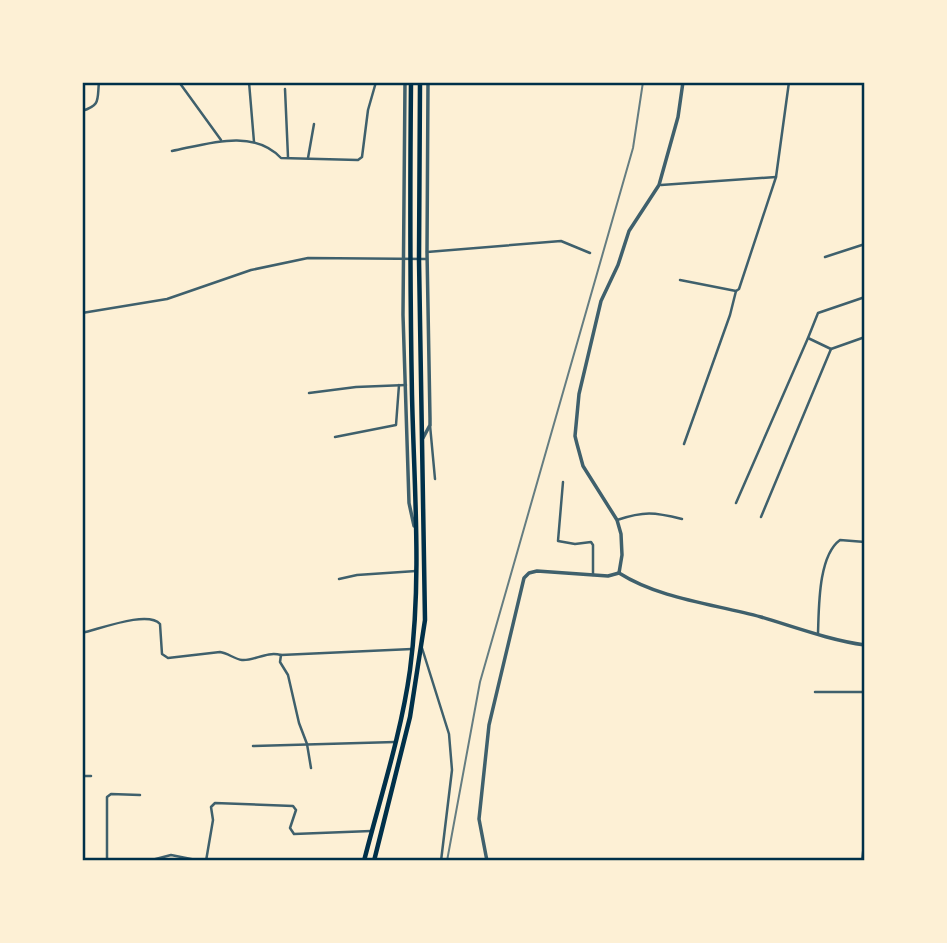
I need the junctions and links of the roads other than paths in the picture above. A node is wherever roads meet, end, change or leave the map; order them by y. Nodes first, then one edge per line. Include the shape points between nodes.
1 (99, 82) edge
2 (179, 82) edge
3 (249, 82) edge
4 (376, 82) edge
5 (405, 82) edge
6 (411, 82) edge
7 (420, 82) edge
8 (428, 82) edge
9 (682, 82) edge
10 (789, 82) edge
11 (285, 89) dead end
12 (82, 111) edge
13 (314, 124) dead end
14 (220, 140) junction
15 (254, 142) junction
16 (172, 152) dead end
17 (288, 157) junction
18 (308, 158) junction
19 (776, 177) junction
20 (659, 185) junction
21 (865, 244) edge
22 (427, 252) junction
23 (590, 253) dead end
24 (825, 257) dead end
25 (403, 259) junction
26 (410, 260) junction
27 (419, 260) junction
28 (427, 260) junction
29 (680, 280) dead end
30 (736, 291) junction
31 (865, 297) edge
32 (82, 313) edge
33 (865, 337) edge
34 (808, 338) junction
35 (831, 349) junction
36 (399, 385) junction
37 (406, 385) junction
38 (309, 393) dead end
39 (430, 425) junction
40 (335, 437) dead end
41 (423, 438) junction
42 (684, 443) dead end
43 (435, 479) dead end
44 (563, 482) dead end
45 (736, 503) dead end
46 (761, 517) dead end
47 (682, 519) dead end
48 (617, 520) junction
49 (415, 532) junction
50 (865, 542) edge
51 (416, 571) junction
52 (618, 573) junction
53 (593, 575) junction
54 (338, 579) dead end
55 (82, 633) edge
56 (818, 633) junction
57 (865, 645) edge
58 (422, 648) junction
59 (412, 649) junction
60 (281, 655) junction
61 (815, 692) dead end
62 (865, 692) edge
63 (395, 742) junction
64 (307, 744) junction
65 (253, 746) dead end
66 (310, 768) dead end
67 (82, 776) edge
68 (91, 776) dead end
69 (140, 795) dead end
70 (372, 831) junction
71 (865, 836) edge
72 (107, 861) edge
73 (148, 861) edge
74 (203, 861) edge
75 (364, 861) edge
76 (374, 861) edge
77 (441, 861) edge
78 (487, 861) edge
79 (862, 861) edge

1 - 12 street via 97,104
2 - 14 street
3 - 15 street
4 - 18 street via 362,157
5 - 25 street
6 - 26 highway
7 - 27 highway
8 - 22 street
9 - 20 street via 678,117
10 - 19 street
11 - 17 street
13 - 18 street
14 - 15 street
14 - 16 street
15 - 17 street via 271,147 281,158
17 - 18 street
19 - 20 street
19 - 30 street
20 - 48 street via 629,231 601,301 579,394 575,436 579,454
21 - 24 street
22 - 23 street via 561,241
22 - 28 street
25 - 26 street
25 - 32 street via 308,258 251,270 167,299
25 - 37 street
26 - 27 street
26 - 49 highway
27 - 28 street
27 - 41 highway
28 - 39 street
29 - 30 street
30 - 42 street
31 - 34 street via 818,313
33 - 35 street
34 - 35 street
34 - 45 street
35 - 46 street
36 - 37 street
36 - 38 street
36 - 40 street via 396,425
37 - 49 street via 409,503
39 - 41 street
39 - 43 street
41 - 58 highway
44 - 53 street via 558,541 591,542
47 - 48 street via 651,512
48 - 52 street via 622,555
49 - 51 highway
50 - 56 street via 840,540 829,552 819,597
51 - 54 street
51 - 59 highway
52 - 53 street
52 - 56 street via 639,586
53 - 78 street via 537,570 522,584 489,725 480,819
55 - 60 street via 137,619 155,620 160,624 164,657 220,652 245,660 262,654
56 - 57 street
58 - 76 highway via 410,718
58 - 77 street via 449,734 453,770
59 - 60 street
59 - 63 highway
60 - 64 street
61 - 62 street
63 - 64 street
63 - 70 highway
64 - 65 street
64 - 66 street
67 - 68 street
69 - 72 street via 107,797
70 - 74 street via 294,834 290,828 296,810 293,806 215,803
70 - 75 highway
71 - 79 street
73 - 74 street via 171,855

